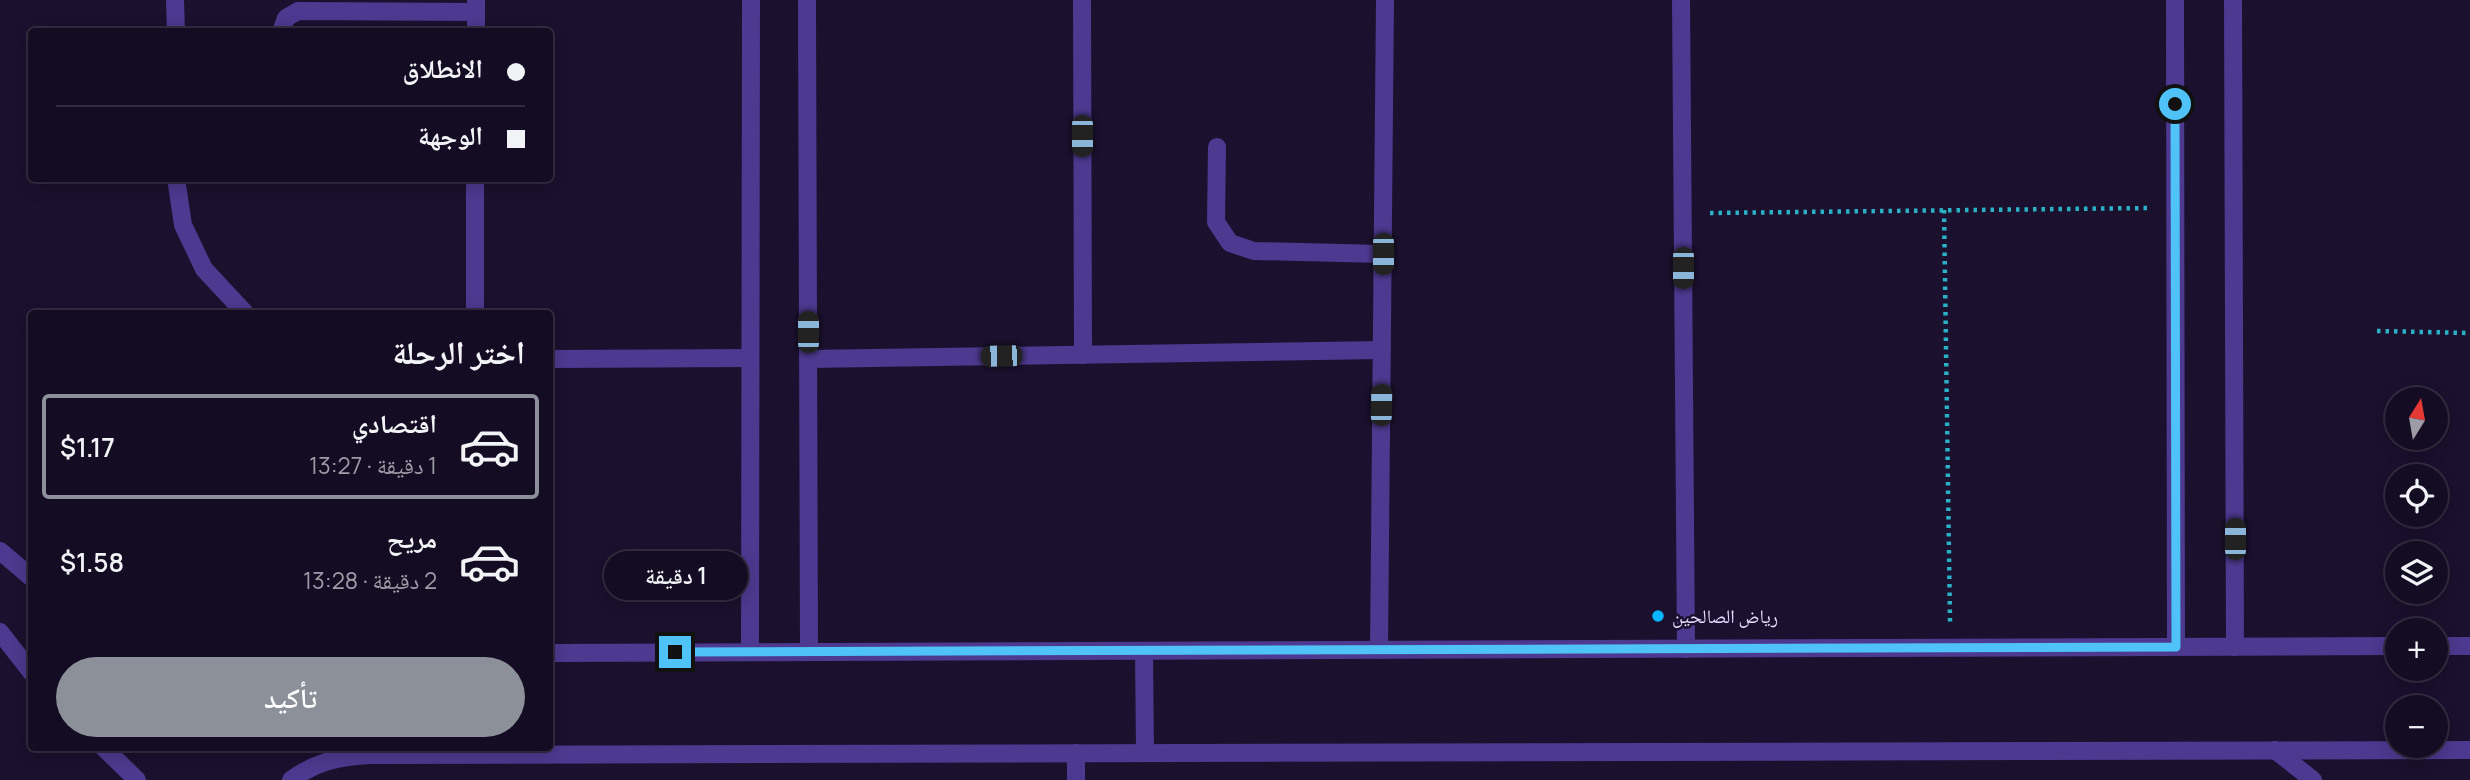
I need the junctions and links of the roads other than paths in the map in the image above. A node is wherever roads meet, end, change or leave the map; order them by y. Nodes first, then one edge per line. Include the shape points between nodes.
1 (176, 0) edge
2 (751, 0) edge
3 (807, 0) edge
4 (1082, 0) edge
5 (1385, 0) edge
6 (1681, 0) edge
7 (2175, 0) edge
8 (2233, 0) edge
9 (476, 6) edge
10 (176, 28) edge
11 (282, 28) edge
12 (476, 28) edge
13 (1217, 147) dead end
14 (177, 182) edge
15 (475, 182) edge
16 (1383, 254) junction
17 (241, 310) edge
18 (475, 310) edge
19 (1382, 350) junction
20 (1083, 355) junction
21 (750, 358) junction
22 (553, 359) edge
23 (808, 359) junction
24 (0, 551) edge
25 (28, 575) edge
26 (0, 632) edge
27 (2385, 646) edge
28 (2448, 646) edge
29 (2470, 646) edge
30 (2176, 647) junction
31 (2235, 647) junction
32 (1686, 649) junction
33 (1380, 650) junction
34 (1144, 651) junction
35 (750, 652) junction
36 (809, 652) junction
37 (553, 653) edge
38 (28, 668) edge
39 (2275, 750) junction
40 (2470, 750) edge
41 (107, 751) edge
42 (1076, 753) junction
43 (1144, 753) junction
44 (137, 780) edge
45 (291, 780) edge
46 (1076, 780) edge
47 (2313, 780) edge

1 - 10 street
2 - 21 street
3 - 23 street
4 - 20 street
5 - 16 street
6 - 32 street
7 - 30 street
8 - 31 street
9 - 11 street via 298,10 286,18
9 - 12 street
13 - 16 street via 1216,222 1230,243 1254,251
14 - 17 street via 183,225 204,269
15 - 18 street
16 - 19 street
19 - 20 street
19 - 33 street
20 - 23 street
21 - 22 street
21 - 35 street
23 - 36 street
24 - 25 street
26 - 38 street
27 - 31 street
28 - 29 street
30 - 31 street
30 - 32 street
32 - 33 street
33 - 34 street
34 - 36 street
34 - 43 street
35 - 36 street
35 - 37 street
39 - 40 street
39 - 43 street
39 - 47 street
41 - 44 street
42 - 43 street
42 - 45 street via 368,755 337,758
42 - 46 street

